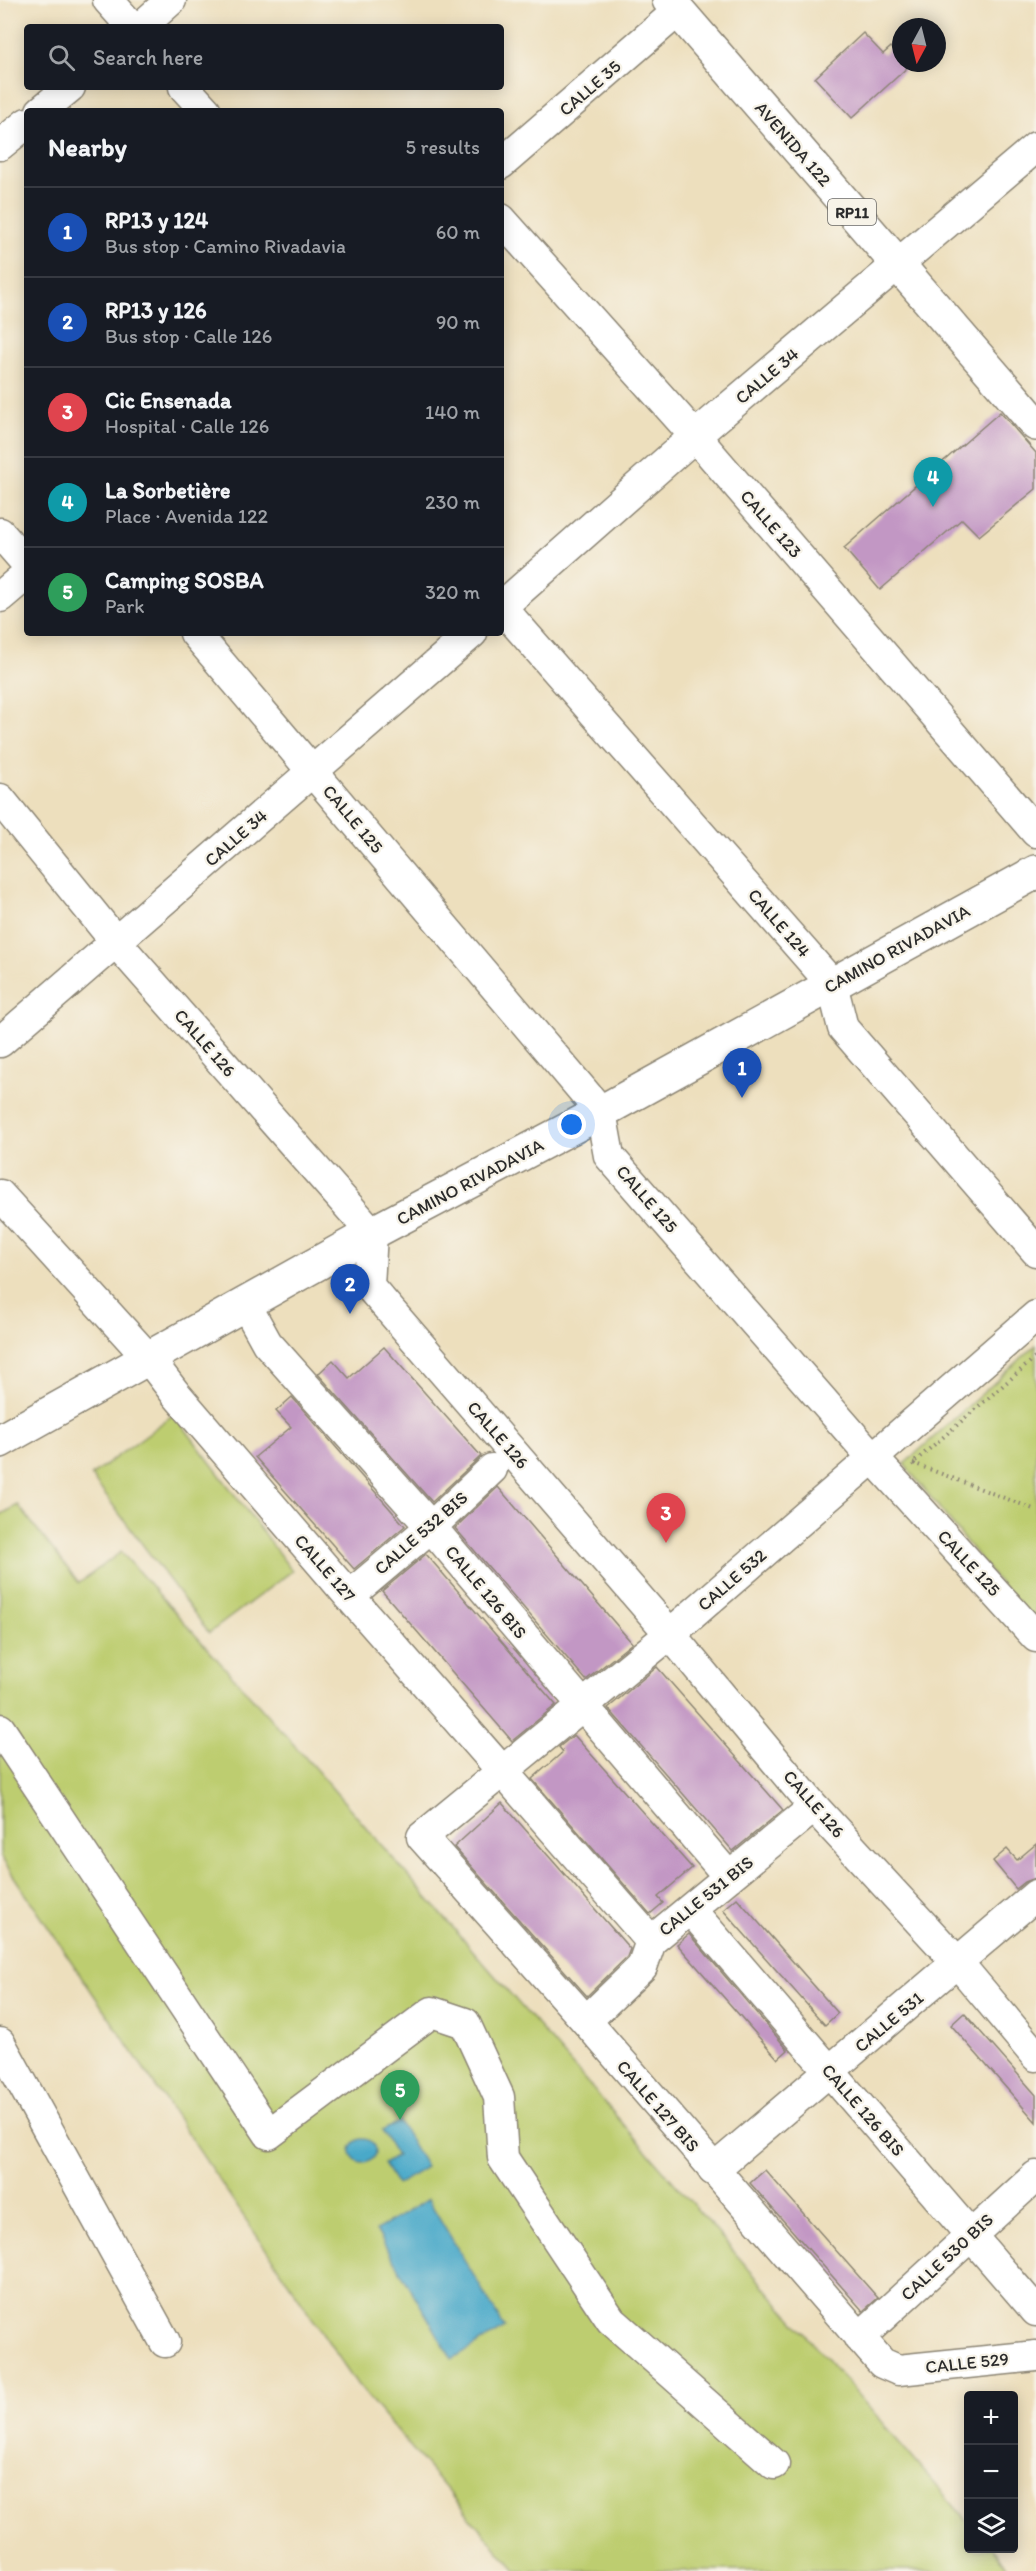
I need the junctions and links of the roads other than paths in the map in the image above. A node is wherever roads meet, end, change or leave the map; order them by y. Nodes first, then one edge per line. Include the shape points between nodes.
1 (108, 0) edge
2 (171, 0) edge
3 (674, 5) edge
4 (129, 24) edge
5 (144, 24) edge
6 (66, 90) edge
7 (187, 90) edge
8 (45, 108) edge
9 (203, 108) edge
10 (24, 125) edge
11 (0, 145) edge
12 (1036, 147) edge
13 (504, 161) edge
14 (504, 222) edge
15 (899, 266) junction
16 (1036, 424) edge
17 (696, 436) junction
18 (0, 533) edge
19 (24, 561) edge
20 (24, 577) edge
21 (0, 597) edge
22 (504, 604) edge
23 (504, 610) edge
24 (198, 636) edge
25 (469, 636) edge
26 (314, 772) junction
27 (0, 799) edge
28 (1036, 832) edge
29 (1036, 872) edge
30 (116, 942) junction
31 (832, 984) junction
32 (0, 1042) edge
33 (601, 1112) junction
34 (0, 1195) edge
35 (372, 1233) junction
36 (1036, 1251) edge
37 (246, 1305) junction
38 (1036, 1316) edge
39 (149, 1359) junction
40 (0, 1441) edge
41 (872, 1457) junction
42 (492, 1469) dead end
43 (430, 1527) junction
44 (349, 1596) junction
45 (670, 1634) junction
46 (1036, 1637) edge
47 (582, 1705) junction
48 (0, 1729) edge
49 (503, 1772) junction
50 (814, 1807) junction
51 (422, 1837) joint
52 (729, 1877) junction
53 (1036, 1895) edge
54 (690, 1908) junction
55 (651, 1941) junction
56 (958, 1963) junction
57 (585, 2021) junction
58 (0, 2043) edge
59 (1036, 2056) edge
60 (830, 2071) junction
61 (713, 2170) junction
62 (1036, 2176) edge
63 (970, 2235) junction
64 (1036, 2311) edge
65 (859, 2338) junction
66 (165, 2342) dead end
67 (1036, 2356) edge
68 (898, 2370) joint
69 (774, 2464) dead end

1 - 4 street
2 - 5 street
3 - 13 street, CALLE 35
3 - 15 main road, AVENIDA 122 / RP11
6 - 8 street
7 - 9 street
10 - 11 street
12 - 15 street, CALLE 34
14 - 17 street, CALLE 123
15 - 16 main road, AVENIDA 122 / RP11
15 - 17 street, CALLE 34
17 - 22 street, CALLE 34
17 - 28 street, CALLE 123
18 - 19 street
20 - 21 street
23 - 31 street, CALLE 124
24 - 26 street, CALLE 125
25 - 26 street, CALLE 34
26 - 30 street, CALLE 34
26 - 33 street, CALLE 125
27 - 30 street, CALLE 126
29 - 31 main road, CAMINO RIVADAVIA
30 - 32 street, CALLE 34
30 - 35 street, CALLE 126
31 - 33 main road, CAMINO RIVADAVIA
31 - 36 street, CALLE 124 via 843,1028
33 - 35 main road, CAMINO RIVADAVIA
33 - 41 street, CALLE 125 via 609,1156
34 - 39 street, CALLE 127
35 - 37 main road, CAMINO RIVADAVIA
35 - 45 street, CALLE 126 via 369,1287
37 - 39 main road, CAMINO RIVADAVIA
37 - 43 street, CALLE 126 BIS via 267,1343
38 - 41 street, CALLE 532
39 - 40 main road, CAMINO RIVADAVIA
39 - 44 street, CALLE 127
41 - 45 street, CALLE 532
41 - 46 street, CALLE 125
42 - 43 street, CALLE 532 BIS
43 - 44 street, CALLE 532 BIS
43 - 47 street, CALLE 126 BIS
44 - 49 street, CALLE 127
45 - 47 street, CALLE 532
45 - 50 street, CALLE 126
47 - 49 street, CALLE 532
47 - 52 street, CALLE 126 BIS
48 - 69 street via 269,2134 432,2012 465,2023 499,2097 503,2158 611,2320
49 - 51 street, CALLE 532
49 - 55 street, CALLE 127
50 - 52 street, CALLE 531 BIS
50 - 56 street, CALLE 126
51 - 57 street, CALLE 127 BIS
52 - 54 street, CALLE 531 BIS
53 - 56 street, CALLE 531
54 - 55 street, CALLE 531 BIS
54 - 60 street, CALLE 126 BIS
55 - 57 street, CALLE 531 BIS via 642,1967
56 - 59 street, CALLE 126
56 - 60 street, CALLE 531
57 - 61 street, CALLE 127 BIS
58 - 66 street
60 - 61 street, CALLE 531
60 - 63 street, CALLE 126 BIS
61 - 65 street, CALLE 127 BIS
62 - 63 street, CALLE 530 BIS
63 - 64 street, CALLE 126 BIS
63 - 65 street, CALLE 530 BIS
65 - 68 street, CALLE 127 BIS via 882,2363
67 - 68 street, CALLE 529

